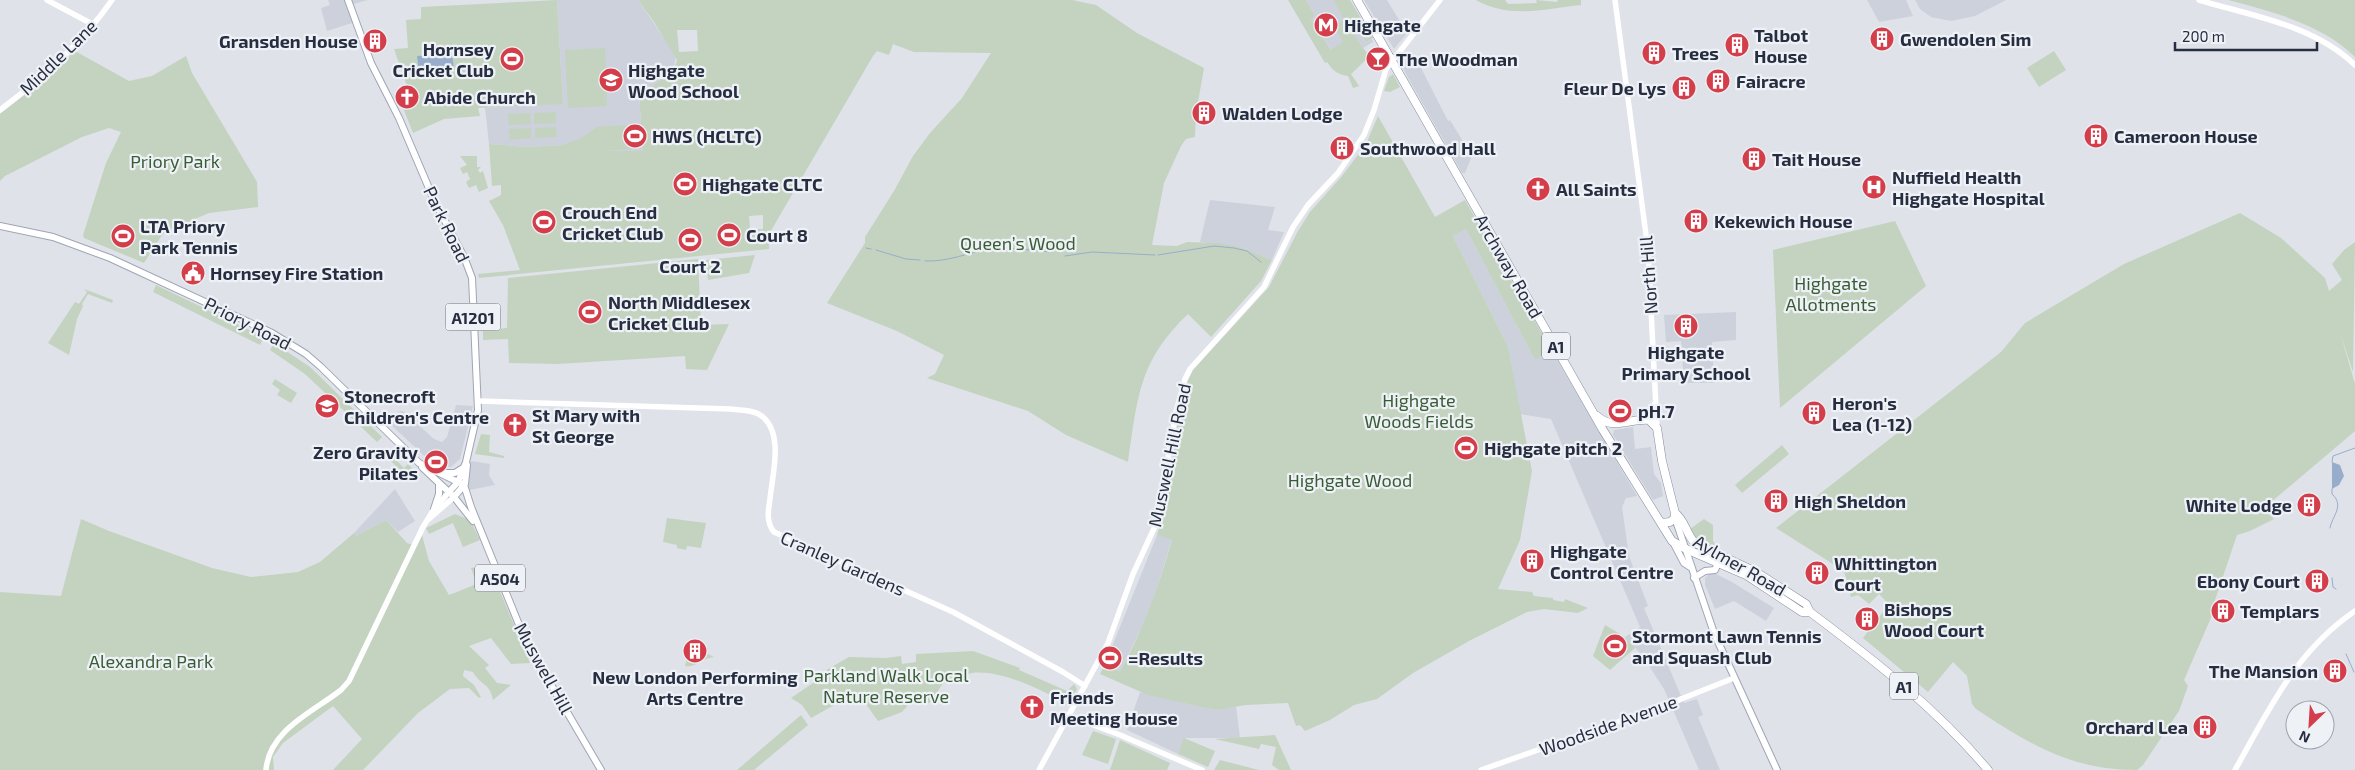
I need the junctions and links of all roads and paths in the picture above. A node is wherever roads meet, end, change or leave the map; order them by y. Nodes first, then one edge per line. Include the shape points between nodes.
1 (47, 0) edge
2 (112, 0) edge
3 (348, 0) edge
4 (1357, 0) edge
5 (1440, 0) edge
6 (1615, 0) edge
7 (2199, 0) edge
8 (94, 25) junction
9 (1392, 60) junction
10 (2355, 64) edge
11 (0, 110) edge
12 (0, 226) edge
13 (478, 401) junction
14 (1596, 415) junction
15 (1651, 416) junction
16 (1616, 424) junction
17 (1657, 428) junction
18 (1609, 438) junction
19 (418, 463) junction
20 (465, 465) junction
21 (436, 473) junction
22 (440, 484) junction
23 (459, 486) junction
24 (451, 494) junction
25 (434, 509) junction
26 (467, 511) junction
27 (1675, 516) junction
28 (429, 518) junction
29 (1662, 523) junction
30 (482, 534) junction
31 (1672, 541) junction
32 (1686, 549) junction
33 (1718, 563) junction
34 (1690, 567) junction
35 (1694, 578) junction
36 (2355, 611) edge
37 (1810, 612) junction
38 (1734, 678) junction
39 (1085, 686) junction
40 (1067, 715) junction
41 (266, 770) edge
42 (601, 770) edge
43 (1039, 770) edge
44 (1202, 770) edge
45 (1481, 770) edge
46 (1777, 770) edge
47 (1988, 770) edge
48 (2235, 770) edge

1 - 8 street
2 - 8 street, Middle Lane
3 - 13 main road, Park Road / A1201 via 371,63 472,278
4 - 9 highway, Archway Road / A1
5 - 9 street, Muswell Hill Road
6 - 15 street, North Hill via 1648,250 1656,396
7 - 10 street via 2320,38
8 - 11 street, Middle Lane via 26,90
9 - 14 highway, Archway Road / A1
9 - 39 street, Muswell Hill Road via 1358,146 1293,227 1264,287 1190,369 1185,379 1157,522 1133,574 1108,643
12 - 19 main road, Priory Road / A504 via 53,237 102,255 272,333 321,367
13 - 20 main road, Park Road / A1201 via 477,420
13 - 39 street, Cranley Gardens via 730,409 750,411 763,417 771,428 775,444 768,520 774,532 953,612
14 - 16 highway via 1606,423
14 - 18 highway, Archway Road / A1
15 - 16 highway
15 - 17 street, North Hill
15 - 17 highway via 1651,422
16 - 18 highway via 1610,430
17 - 27 highway, North Hill / A1
18 - 29 highway, Archway Road / A1
19 - 21 main road, Priory Road / A504
19 - 22 main road, Muswell Hill / A504
20 - 21 main road via 452,473
20 - 23 main road, Park Road / A1201
21 - 23 main road, Priory Road / A504
22 - 24 main road, Muswell Hill / A504
22 - 25 main road
23 - 24 main road, Park Road
23 - 26 main road, A1201
23 - 30 main road, Muswell Hill / A504
24 - 25 street
24 - 26 main road, Muswell Hill / A504
24 - 28 street
25 - 28 street
26 - 30 main road, Muswell Hill / A504
27 - 29 highway via 1670,522
27 - 32 main road, North Hill
27 - 37 highway, Aylmer Road / A1 via 1680,517 1695,543 1756,572 1806,604
28 - 41 street via 349,681 277,739 269,752
29 - 31 highway, Archway Road / A1
30 - 42 main road, Muswell Hill / A504 via 526,642
31 - 32 highway, A1
31 - 34 main road via 1684,564
32 - 33 highway, Aylmer Road / A1
32 - 34 main road, North Hill
33 - 35 main road via 1715,570 1705,570
33 - 37 highway, Aylmer Road / A1 via 1746,575 1802,612
34 - 35 main road
35 - 38 main road
36 - 48 street via 2306,654 2288,677
37 - 47 highway, Aylmer Road / A1 via 1914,694
38 - 45 street, Woodside Avenue, bridge via 1681,700
38 - 46 main road
39 - 40 street, Muswell Hill Road
40 - 43 street, Muswell Hill Road
40 - 44 street

